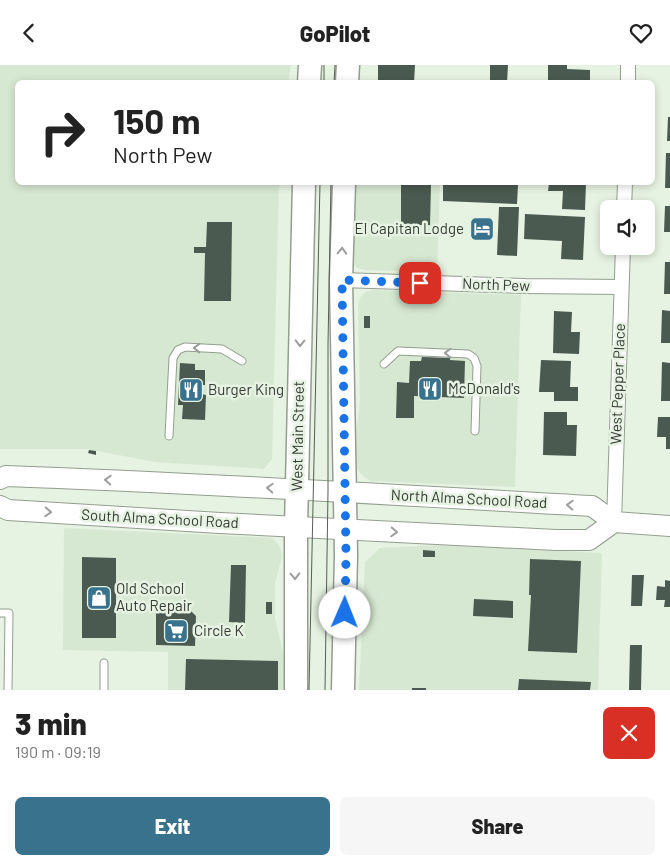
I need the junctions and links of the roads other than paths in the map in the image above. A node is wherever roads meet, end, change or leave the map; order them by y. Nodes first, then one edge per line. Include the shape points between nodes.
1 (310, 65) edge
2 (348, 65) edge
3 (628, 65) edge
4 (309, 80) edge
5 (347, 80) edge
6 (628, 80) edge
7 (304, 185) edge
8 (344, 185) edge
9 (624, 185) edge
10 (624, 200) edge
11 (622, 255) edge
12 (342, 280) junction
13 (621, 287) junction
14 (242, 361) dead end
15 (384, 364) dead end
16 (475, 431) dead end
17 (169, 436) dead end
18 (0, 479) edge
19 (296, 489) junction
20 (345, 492) junction
21 (0, 506) edge
22 (614, 522) junction
23 (670, 526) edge
24 (296, 527) junction
25 (346, 530) junction
26 (0, 613) edge
27 (104, 663) dead end
28 (8, 690) edge
29 (104, 690) edge
30 (296, 690) edge
31 (343, 690) edge

1 - 4 main road
2 - 5 main road
3 - 6 street
7 -> 19 main road, West Main Street
12 -> 8 main road
9 - 10 street
11 - 13 street, West Pepper Place
12 - 13 street, North Pew
12 - 20 main road
13 - 22 street, West Pepper Place
14 -> 17 lane via 222,349 185,347 178,350 173,358
16 -> 15 lane via 477,366 468,353 398,351
19 -> 18 main road via 6,476
19 - 20 main road, North Alma School Road
19 - 24 main road, West Main Street
22 -> 20 main road, North Alma School Road via 592,506
20 - 25 main road
21 -> 24 main road, South Alma School Road via 8,510
22 - 23 main road
25 -> 22 main road via 589,541
24 - 25 main road, South Alma School Road
24 -> 30 main road, West Main Street
25 - 31 main road
26 - 28 lane via 9,613
27 - 29 lane

